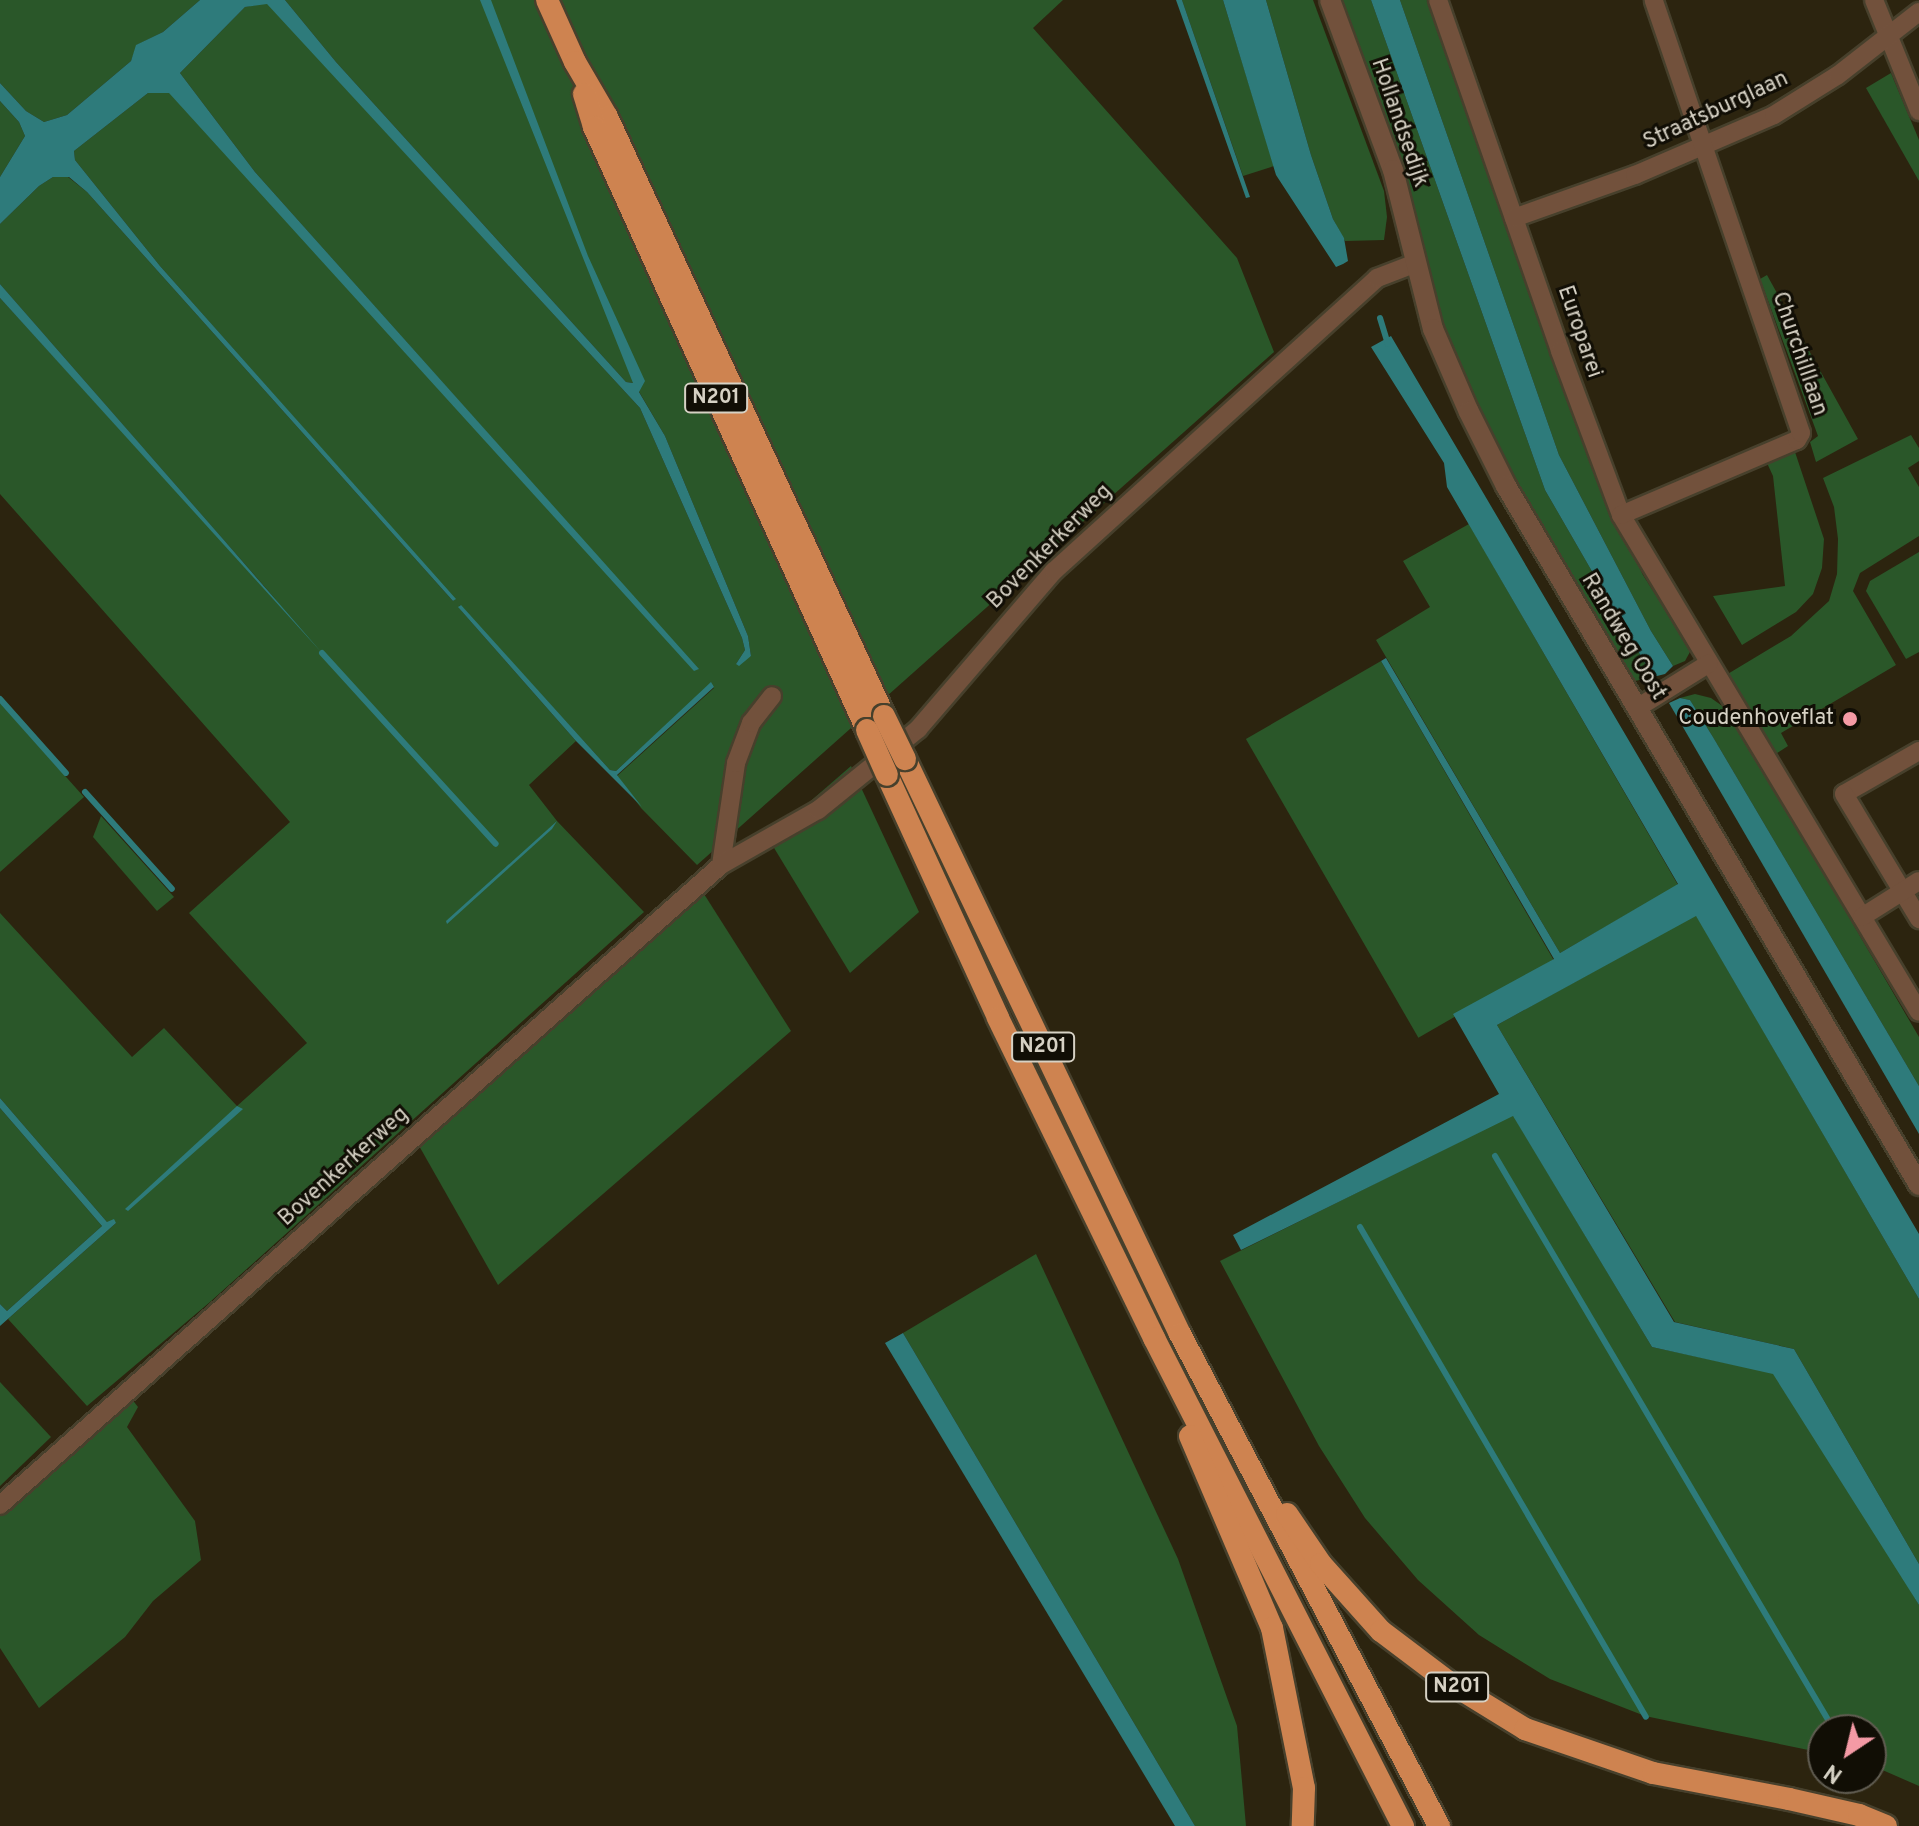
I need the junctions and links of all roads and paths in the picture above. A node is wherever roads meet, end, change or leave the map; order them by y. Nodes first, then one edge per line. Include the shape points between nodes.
1 (547, 0) edge
2 (1330, 0) edge
3 (1438, 0) edge
4 (1654, 0) edge
5 (1874, 0) edge
6 (1919, 12) edge
7 (1888, 35) junction
8 (1919, 111) edge
9 (1701, 148) junction
10 (1514, 218) junction
11 (1416, 263) junction
12 (1621, 515) junction
13 (1708, 664) junction
14 (772, 696) dead end
15 (1637, 708) junction
16 (875, 723) junction
17 (1919, 751) edge
18 (721, 865) junction
19 (1911, 886) edge
20 (1862, 917) junction
21 (1919, 919) edge
22 (1919, 1012) edge
23 (1919, 1185) edge
24 (1180, 1334) junction
25 (1154, 1338) junction
26 (0, 1505) edge
27 (1303, 1826) edge
28 (1403, 1826) edge
29 (1439, 1826) edge
30 (1886, 1826) edge

1 - 16 highway, N201 via 607,117
2 - 11 street, Hollandsedijk via 1393,170
3 - 10 street, Europarei
4 - 9 street
5 - 7 street
6 - 7 street, Straatsburglaan
7 - 8 street
7 - 9 street, Straatsburglaan via 1838,75 1774,115
9 - 10 street, Straatsburglaan
9 - 12 street, Churchilllaan via 1801,433 1797,440
10 - 12 street, Europarei
11 - 15 street, Randweg Oost via 1433,329 1469,412 1506,486
11 - 18 street, Bovenkerkerweg via 1377,278 1054,571 938,709 887,756 818,810
12 - 13 street, Europarei
13 - 15 street
13 - 20 street, Europarei
14 - 18 street via 751,723 736,763
15 - 23 street, Randweg Oost
16 - 24 highway, N201, bridge via 905,759
16 - 25 highway, N201, bridge via 887,775
17 - 19 street via 1844,794
18 - 26 street, Bovenkerkerweg
19 - 20 street
19 - 21 street
20 - 22 street, Europarei
24 - 29 highway, N201
24 - 30 highway, N201 via 1269,1487 1321,1564 1381,1631 1447,1681 1525,1729 1590,1754 1653,1773 1859,1815
25 - 27 highway, N201 via 1205,1477 1272,1628 1304,1788
25 - 28 highway, N201

